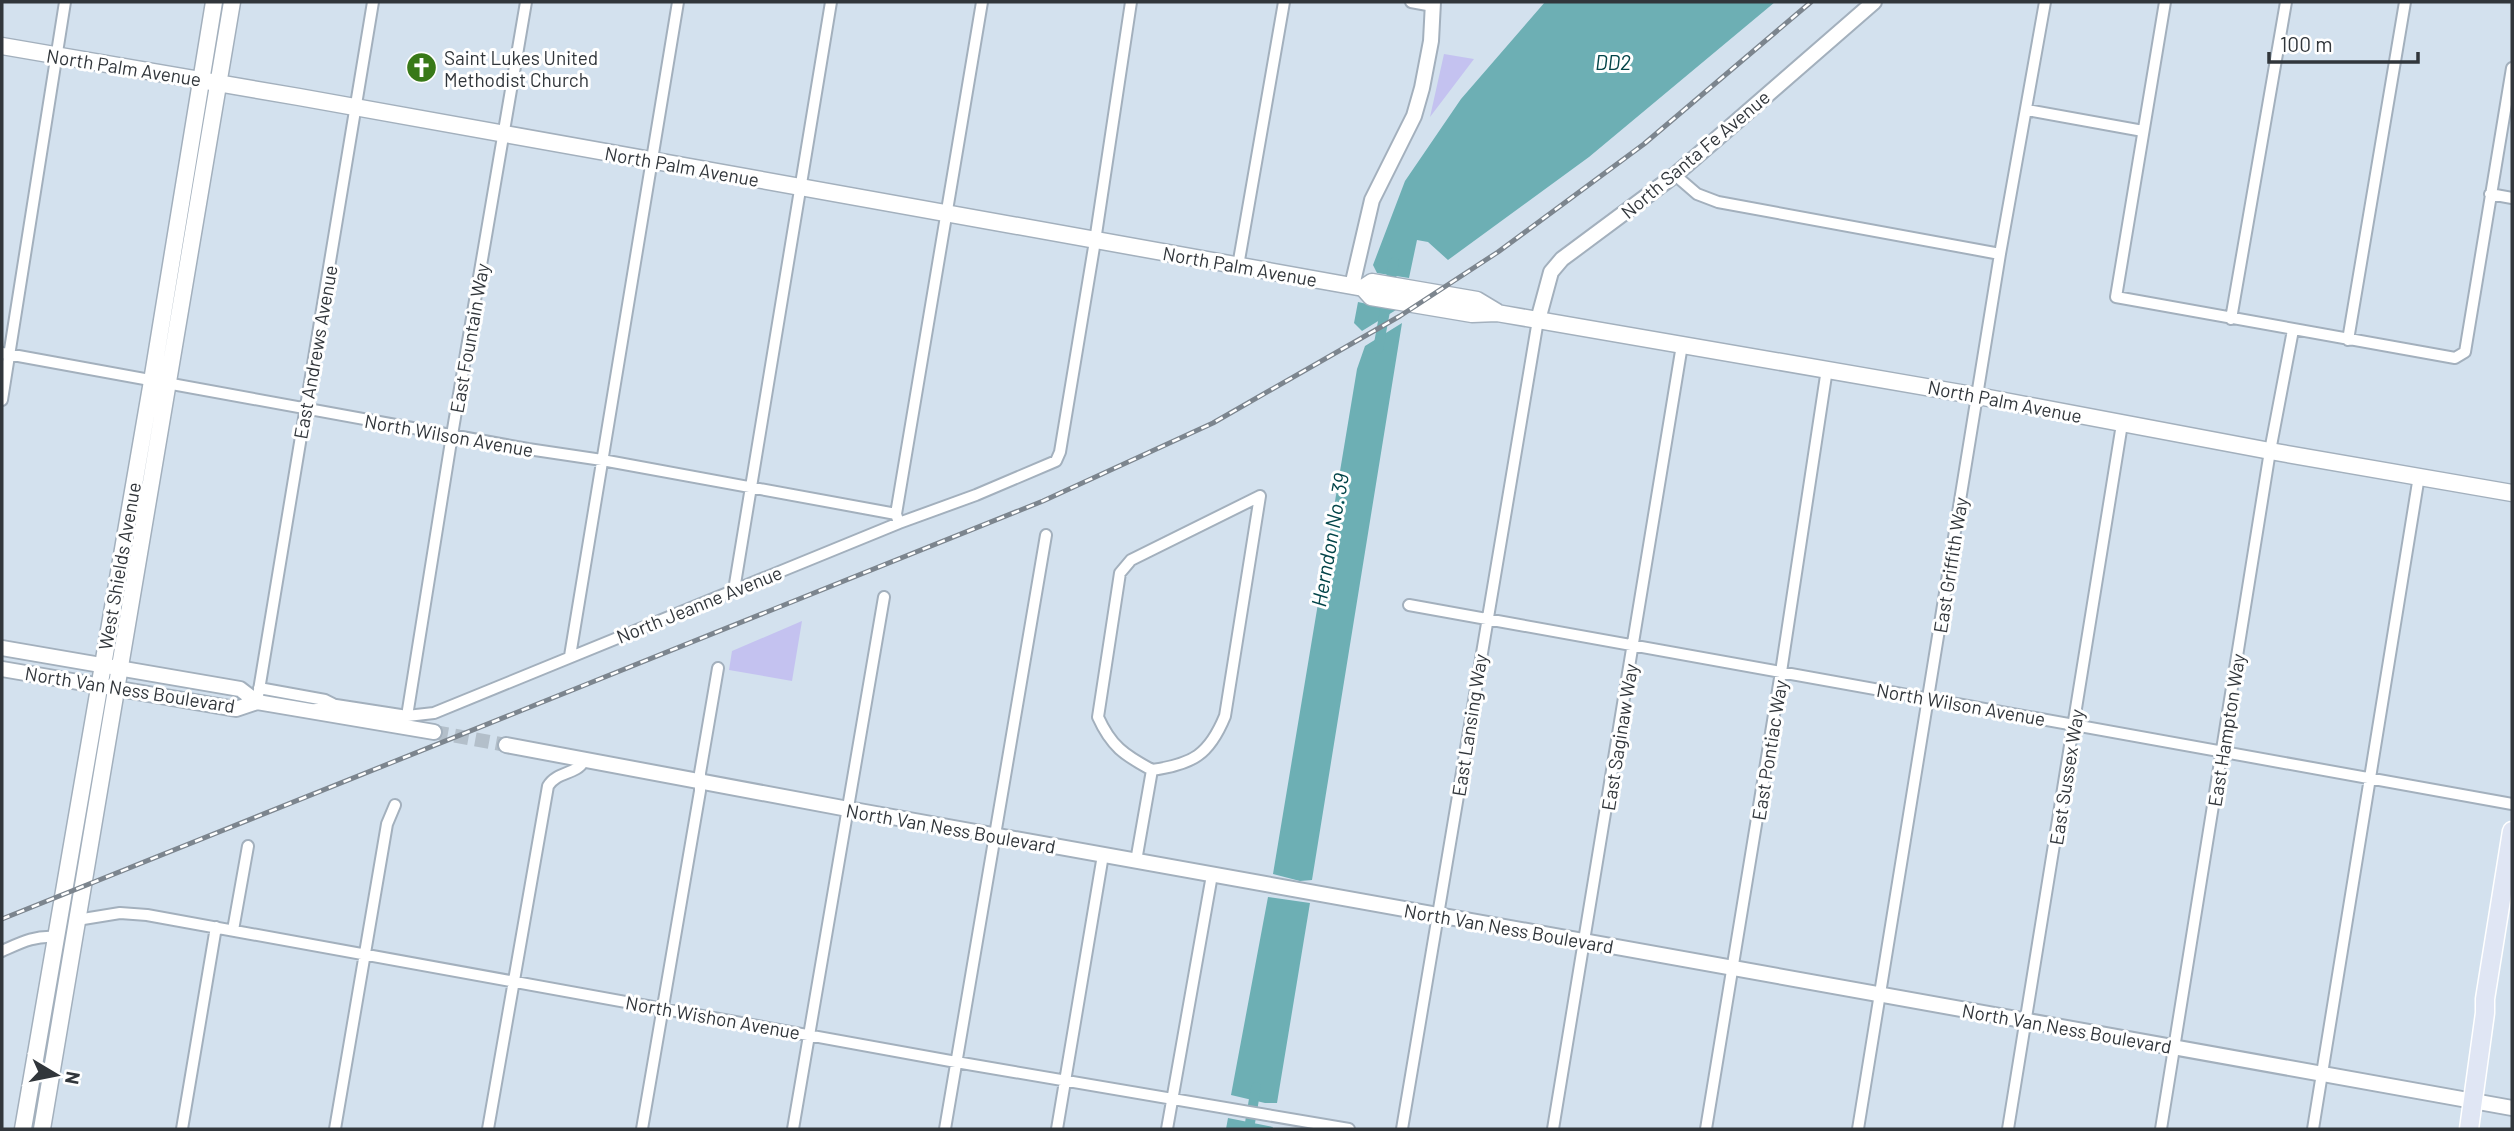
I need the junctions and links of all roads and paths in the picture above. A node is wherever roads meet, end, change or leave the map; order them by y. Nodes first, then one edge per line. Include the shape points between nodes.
1 (65, 2) edge
2 (214, 2) edge
3 (232, 2) edge
4 (373, 2) edge
5 (526, 2) edge
6 (678, 2) edge
7 (831, 2) edge
8 (982, 2) edge
9 (1131, 2) edge
10 (1284, 2) edge
11 (1411, 2) edge
12 (1874, 2) edge
13 (2045, 2) edge
14 (2165, 2) edge
15 (2286, 2) edge
16 (2405, 2) edge
17 (1433, 4) edge
18 (2, 46) edge
19 (56, 56) junction
20 (2512, 68) edge
21 (201, 79) junction
22 (219, 82) junction
23 (356, 107) junction
24 (2027, 110) junction
25 (2143, 131) junction
26 (505, 134) junction
27 (652, 161) junction
28 (1675, 175) junction
29 (800, 187) junction
30 (2490, 194) junction
31 (2512, 198) edge
32 (948, 214) junction
33 (1095, 241) junction
34 (2000, 254) junction
35 (1238, 266) junction
36 (1365, 288) junction
37 (2231, 319) junction
38 (1538, 320) junction
39 (2293, 330) junction
40 (2348, 340) junction
41 (1682, 345) junction
42 (5, 354) edge
43 (1827, 369) junction
44 (160, 382) junction
45 (1978, 396) junction
46 (2, 400) edge
47 (305, 409) junction
48 (2122, 424) junction
49 (452, 435) junction
50 (2270, 451) junction
51 (602, 460) junction
52 (2419, 477) junction
53 (750, 487) junction
54 (2512, 494) edge
55 (898, 518) junction
56 (1046, 535) dead end
57 (734, 590) junction
58 (884, 597) dead end
59 (1409, 605) dead end
60 (1487, 618) junction
61 (1634, 645) junction
62 (2, 648) edge
63 (570, 656) junction
64 (101, 665) junction
65 (718, 668) dead end
66 (2, 669) edge
67 (120, 669) junction
68 (1782, 672) junction
69 (98, 686) junction
70 (116, 690) junction
71 (258, 695) junction
72 (1928, 698) junction
73 (336, 705) junction
74 (307, 710) junction
75 (407, 716) junction
76 (2075, 725) junction
77 (435, 732) tunnel mouth
78 (506, 745) tunnel mouth
79 (2223, 751) junction
80 (584, 761) junction
81 (1152, 769) junction
82 (2371, 778) junction
83 (700, 782) junction
84 (2512, 804) edge
85 (395, 805) dead end
86 (848, 809) junction
87 (2512, 831) edge
88 (994, 835) junction
89 (248, 846) dead end
90 (1103, 855) junction
91 (1136, 861) junction
92 (1212, 874) junction
93 (1438, 915) junction
94 (77, 920) junction
95 (216, 927) junction
96 (233, 930) junction
97 (55, 937) junction
98 (1584, 941) junction
99 (2, 951) edge
100 (364, 955) junction
101 (1733, 968) junction
102 (514, 982) junction
103 (1880, 994) junction
104 (662, 1008) junction
105 (2026, 1020) junction
106 (810, 1035) junction
107 (2174, 1046) junction
108 (957, 1062) junction
109 (2322, 1073) junction
110 (1065, 1080) junction
111 (1172, 1098) junction
112 (2469, 1100) junction
113 (2512, 1108) edge
114 (23, 1129) edge
115 (42, 1129) edge
116 (182, 1129) edge
117 (335, 1129) edge
118 (488, 1129) edge
119 (642, 1129) edge
120 (793, 1129) edge
121 (945, 1129) edge
122 (1057, 1129) edge
123 (1167, 1129) edge
124 (1349, 1129) edge
125 (1402, 1129) edge
126 (1553, 1129) edge
127 (1706, 1129) edge
128 (1858, 1129) edge
129 (2008, 1129) edge
130 (2161, 1129) edge
131 (2313, 1129) edge
132 (2459, 1129) edge
133 (2469, 1129) edge

1 - 19 street
2 - 21 main road, West Shields Avenue
3 - 22 main road, West Shields Avenue
4 - 23 street, East Andrews Avenue
5 - 26 street, East Fountain Way
6 - 27 street
7 - 29 street
8 - 32 street
9 - 33 street
10 - 35 street
11 - 17 street
12 - 28 street, North Santa Fe Avenue
13 - 24 street, East Griffith Way
14 - 25 street
15 - 37 street
16 - 40 street
17 - 36 street via 1431,41 1414,116 1372,200
18 - 19 main road, North Palm Avenue
19 - 21 main road, North Palm Avenue
19 - 42 street
20 - 30 street
21 - 22 main road, North Palm Avenue
21 - 44 main road, West Shields Avenue
22 - 23 main road, North Palm Avenue
22 - 44 main road, West Shields Avenue
23 - 26 main road, North Palm Avenue
23 - 47 street, East Andrews Avenue
24 - 25 street
24 - 34 street, East Griffith Way
25 - 37 street via 2116,297
26 - 27 main road, North Palm Avenue
26 - 49 street, East Fountain Way
27 - 29 main road, North Palm Avenue
27 - 51 street
28 - 34 street via 1697,194 1718,202
28 - 38 street, North Santa Fe Avenue via 1562,260 1551,272
29 - 32 main road, North Palm Avenue
29 - 53 street
30 - 31 street
30 - 40 street via 2466,352 2455,359
32 - 33 main road, North Palm Avenue
32 - 55 street
33 - 35 main road, North Palm Avenue
33 - 55 street, North Jeanne Avenue via 1056,461 976,495
34 - 45 street, East Griffith Way
35 - 36 main road, North Palm Avenue
36 - 38 main road, North Palm Avenue via 1477,300 1497,313
37 - 39 street
38 - 41 main road, North Palm Avenue
38 - 60 street, East Lansing Way
39 - 40 street
39 - 50 street, East Hampton Way
41 - 43 main road, North Palm Avenue
41 - 61 street, East Saginaw Way
42 - 44 street, North Wilson Avenue
42 - 46 street
43 - 45 main road, North Palm Avenue
43 - 68 street, East Pontiac Way
44 - 47 street, North Wilson Avenue
44 - 64 main road, West Shields Avenue
44 - 67 main road, West Shields Avenue
45 - 48 main road, North Palm Avenue
45 - 72 street, East Griffith Way
47 - 49 street, North Wilson Avenue
47 - 71 street, East Andrews Avenue
48 - 50 main road, North Palm Avenue
48 - 76 street, East Sussex Way
49 - 51 street, North Wilson Avenue
49 - 75 street, East Fountain Way
50 - 52 main road, North Palm Avenue
50 - 79 street, East Hampton Way
51 - 53 street, North Wilson Avenue
51 - 63 street
52 - 54 main road, North Palm Avenue
52 - 82 street
53 - 55 street, North Wilson Avenue
53 - 57 street
55 - 57 street, North Jeanne Avenue
56 - 88 street
57 - 63 street, North Jeanne Avenue
58 - 86 street
59 - 60 street, North Wilson Avenue
60 - 61 street, North Wilson Avenue
60 - 93 street, East Lansing Way
61 - 68 street, North Wilson Avenue
61 - 98 street, East Saginaw Way
62 - 64 street, North Van Ness Boulevard
63 - 75 street, North Jeanne Avenue via 434,713
64 - 67 street, North Van Ness Boulevard
64 - 69 main road, West Shields Avenue
65 - 83 street
66 - 69 street, North Van Ness Boulevard
67 - 70 main road, West Shields Avenue
67 - 71 street, North Van Ness Boulevard
68 - 72 street, North Wilson Avenue
68 - 101 street, East Pontiac Way
69 - 70 street, North Van Ness Boulevard
69 - 97 main road, West Shields Avenue
70 - 71 street, North Van Ness Boulevard via 236,709
70 - 94 main road, West Shields Avenue
71 - 73 street, North Jeanne Avenue via 325,699
71 - 74 street, North Van Ness Boulevard
72 - 76 street, North Wilson Avenue
72 - 103 street, East Griffith Way
73 - 74 street, North Jeanne Avenue
73 - 75 street, North Jeanne Avenue
74 - 77 street, North Van Ness Boulevard
76 - 79 street, North Wilson Avenue
76 - 105 street, East Sussex Way
78 - 80 street, North Van Ness Boulevard
79 - 82 street, North Wilson Avenue
79 - 107 street, East Hampton Way
80 - 83 street, North Van Ness Boulevard
80 - 102 street via 548,786
81 - 81 street via 1118,750 1098,718 1120,573 1131,560 1260,496 1224,716 1216,739 1196,758
81 - 91 street
82 - 84 street, North Wilson Avenue
82 - 109 street
83 - 86 street, North Van Ness Boulevard
83 - 104 street
85 - 100 street via 387,824
86 - 88 street, North Van Ness Boulevard
86 - 106 street
87 - 112 main road
88 - 90 street, North Van Ness Boulevard
88 - 108 street
89 - 96 street
90 - 91 street, North Van Ness Boulevard
90 - 110 street
91 - 92 street, North Van Ness Boulevard
92 - 93 street, North Van Ness Boulevard
92 - 111 street
93 - 98 street, North Van Ness Boulevard
93 - 125 street, East Lansing Way
94 - 95 street, North Wishon Avenue via 147,915
94 - 115 main road, West Shields Avenue
95 - 96 street, North Wishon Avenue
95 - 116 street
96 - 100 street, North Wishon Avenue
97 - 99 street via 31,938
97 - 114 main road, West Shields Avenue
98 - 101 street, North Van Ness Boulevard
98 - 126 street, East Saginaw Way
100 - 102 street, North Wishon Avenue
100 - 117 street
101 - 103 street, North Van Ness Boulevard
101 - 127 street, East Pontiac Way
102 - 104 street, North Wishon Avenue
102 - 118 street
103 - 105 street, North Van Ness Boulevard
103 - 128 street, East Griffith Way
104 - 106 street, North Wishon Avenue
104 - 119 street
105 - 107 street, North Van Ness Boulevard
105 - 129 street, East Sussex Way
106 - 108 street, North Wishon Avenue
106 - 120 street
107 - 109 street, North Van Ness Boulevard
107 - 130 street, East Hampton Way
108 - 110 street, North Wishon Avenue
108 - 121 street
109 - 112 street, North Van Ness Boulevard
109 - 131 street
110 - 111 street, North Wishon Avenue
110 - 122 street
111 - 123 street
111 - 124 street, North Wishon Avenue
112 - 113 street, North Van Ness Boulevard
112 - 132 main road
112 - 133 main road

